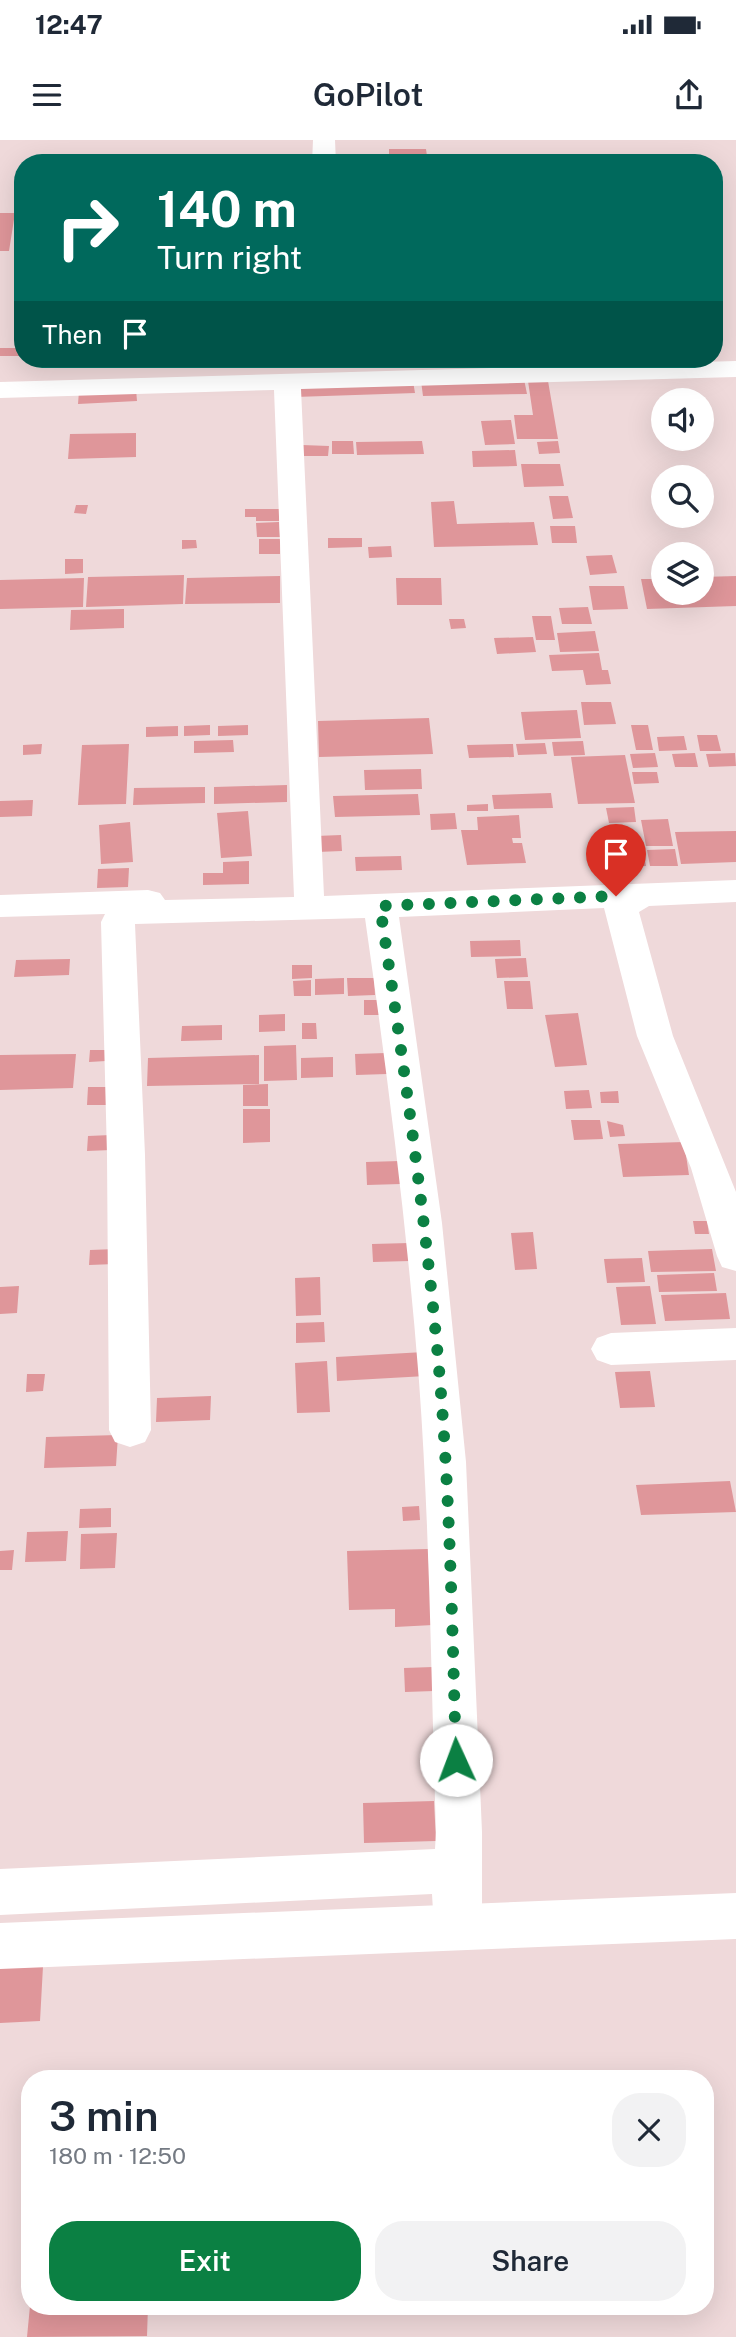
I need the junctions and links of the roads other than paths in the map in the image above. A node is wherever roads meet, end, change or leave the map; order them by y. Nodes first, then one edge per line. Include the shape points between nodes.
1 (334, 369) edge
2 (736, 369) edge
3 (287, 381) junction
4 (0, 390) edge
5 (736, 876) edge
6 (736, 891) edge
7 (309, 894) junction
8 (642, 895) junction
9 (0, 906) edge
10 (380, 906) junction
11 (736, 1256) edge
12 (736, 1343) edge
13 (611, 1349) dead end
14 (130, 1430) dead end
15 (456, 1870) junction
16 (0, 1892) edge
17 (736, 1916) edge
18 (458, 1927) junction
19 (0, 1946) edge

1 - 2 street
1 - 3 street
3 - 4 street
3 - 7 street
5 - 7 street
6 - 8 street
7 - 9 street
8 - 10 street
8 - 11 street via 621,908 625,930 655,1036 710,1168
10 - 14 street via 122,913 118,922 127,1154
10 - 15 street via 437,1348 450,1554 459,1842
12 - 13 street
15 - 16 street
15 - 18 street
17 - 18 street
18 - 19 street

